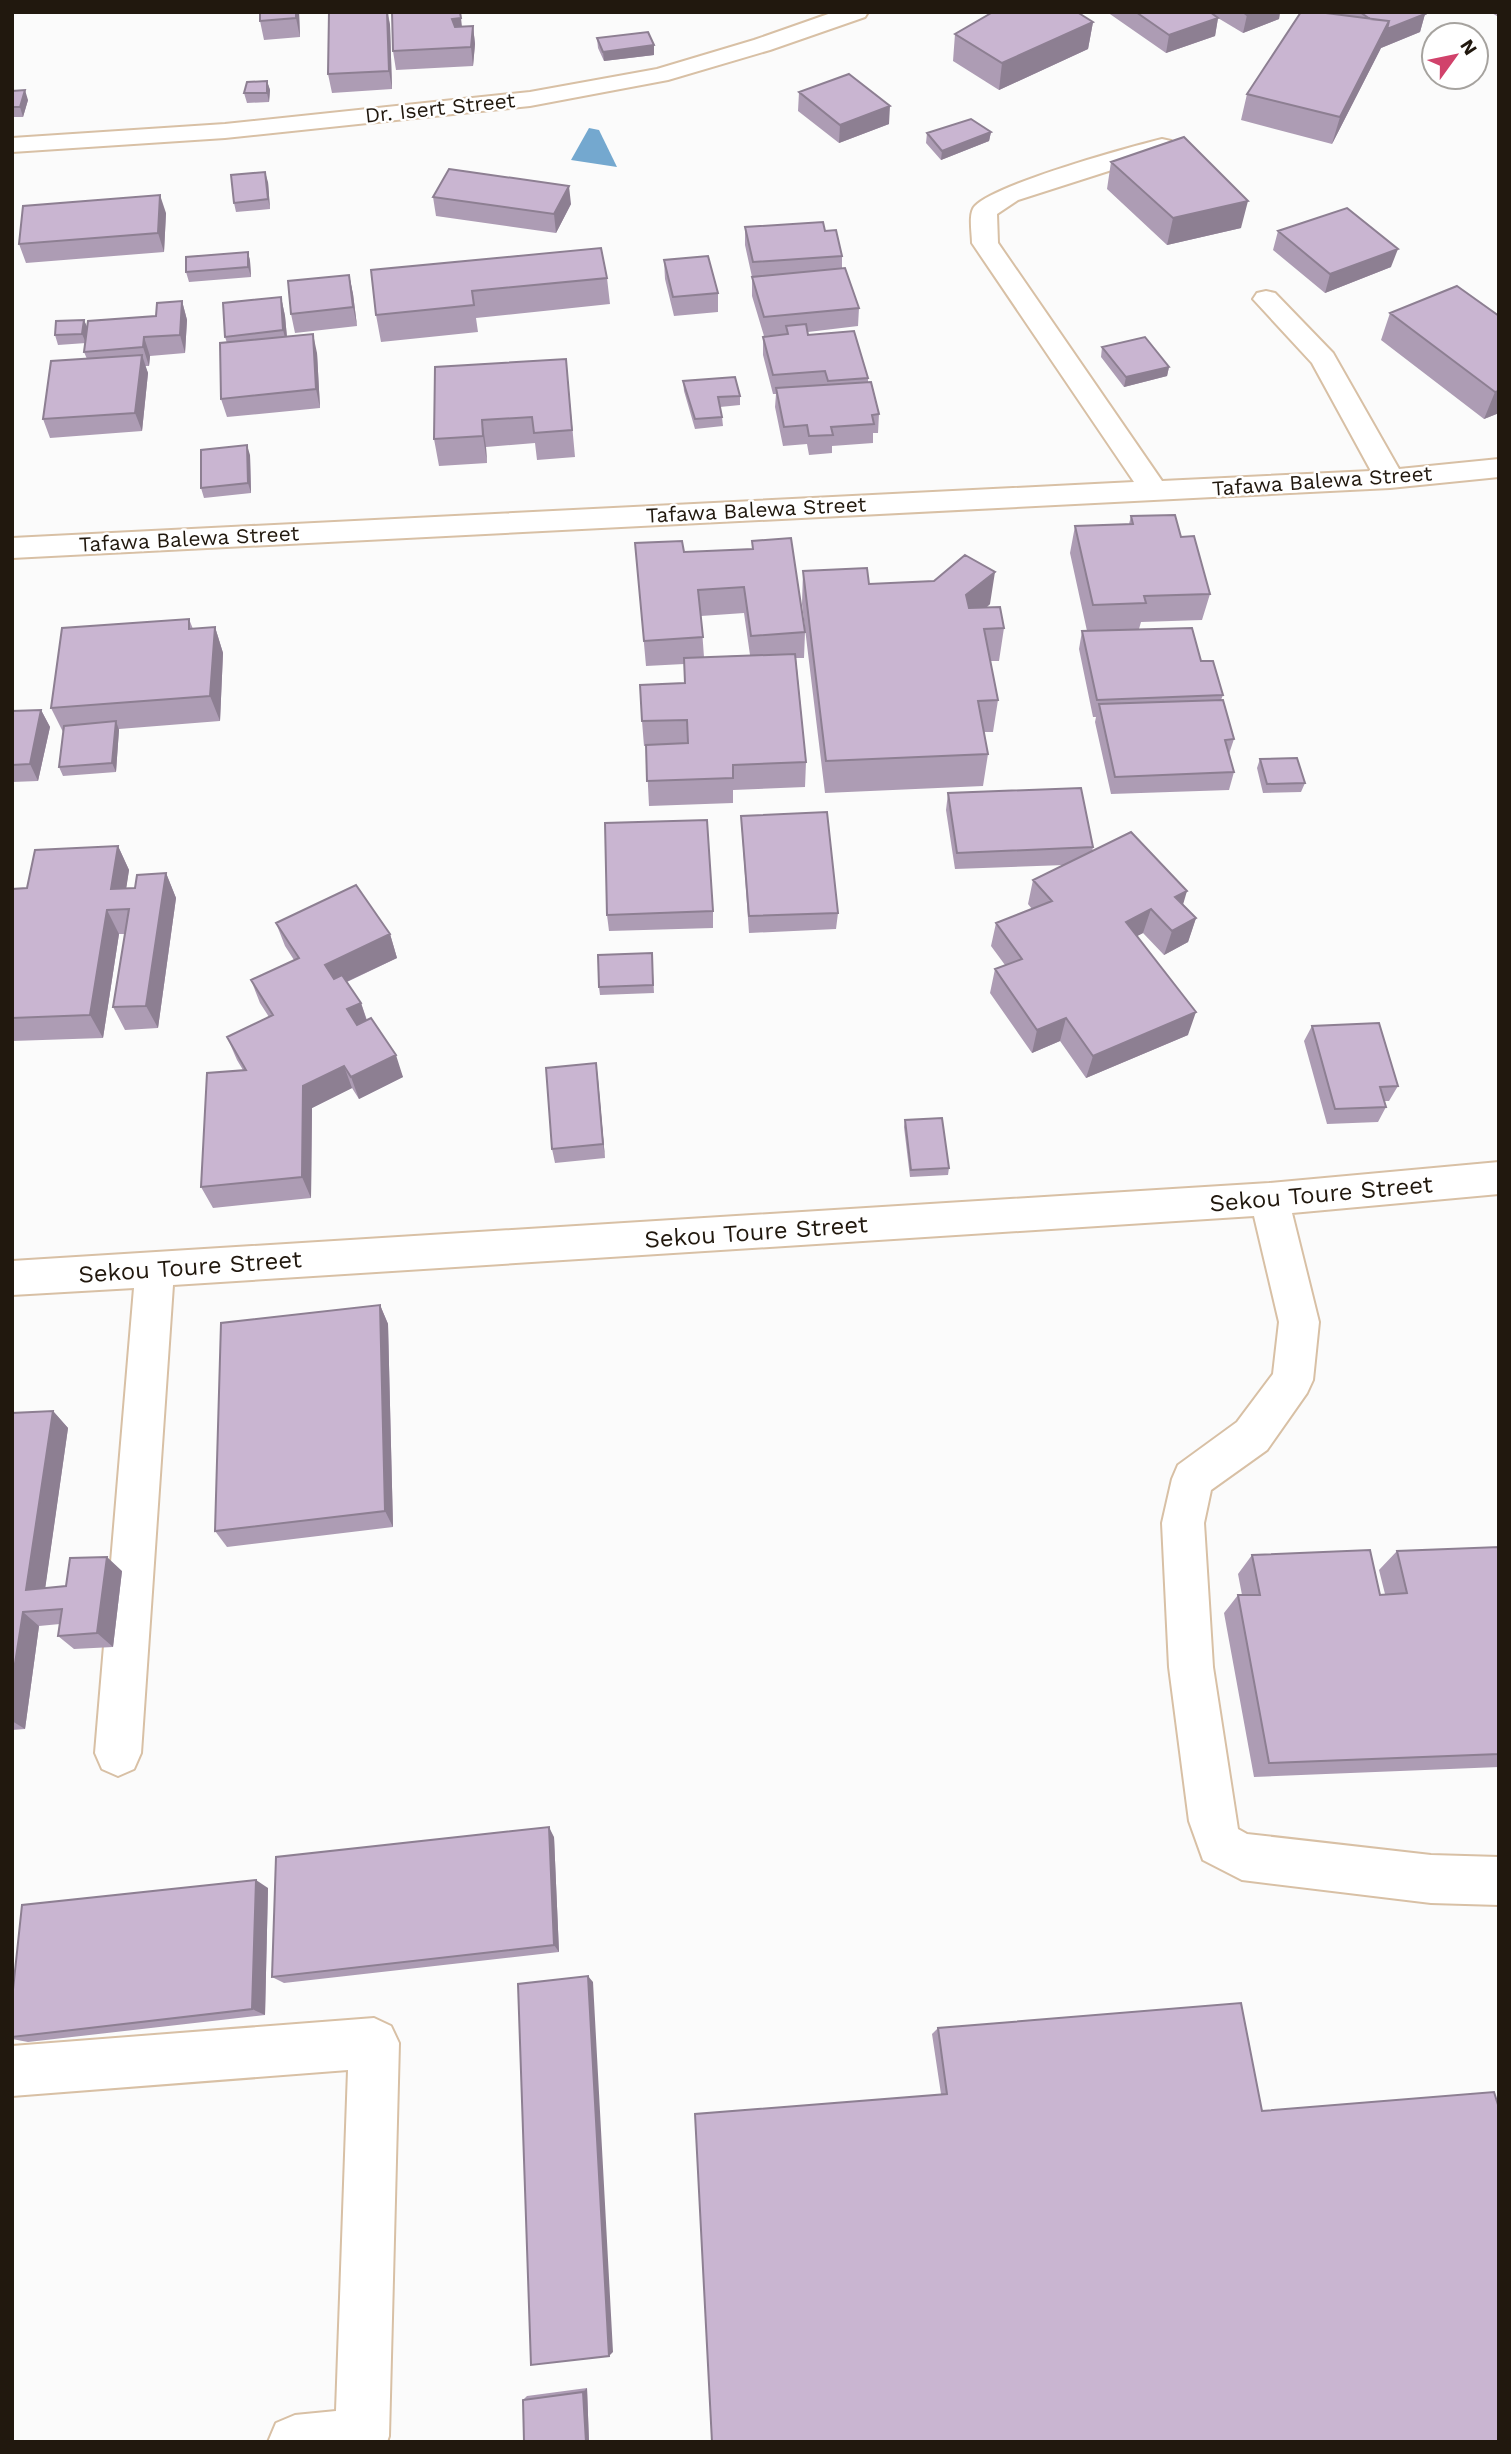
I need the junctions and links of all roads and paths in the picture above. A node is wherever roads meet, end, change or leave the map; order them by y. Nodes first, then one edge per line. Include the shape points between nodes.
1 (857, 12) edge
2 (1170, 144) edge
3 (12, 145) edge
4 (1266, 299) dead end
5 (1499, 468) edge
6 (1390, 479) junction
7 (1154, 491) junction
8 (12, 548) edge
9 (1499, 1178) edge
10 (1269, 1199) junction
11 (155, 1269) junction
12 (12, 1278) edge
13 (118, 1754) dead end
14 (1499, 1881) edge
15 (12, 2071) edge
16 (295, 2442) edge

1 - 3 street, Dr. Isert Street via 660,75 530,99 225,131
2 - 7 street via 1009,195 984,211 985,243
4 - 6 street via 1323,359
5 - 6 street, Tafawa Balewa Street
6 - 7 street, Tafawa Balewa Street
7 - 8 street, Tafawa Balewa Street
9 - 10 street, Sekou Toure Street
10 - 11 street, Sekou Toure Street
10 - 14 street via 1300,1322 1293,1380 1252,1436 1193,1479 1183,1523 1191,1667 1219,1844 1242,1857 1431,1880
11 - 12 street, Sekou Toure Street
11 - 13 street
15 - 16 street via 374,2043 362,2436

